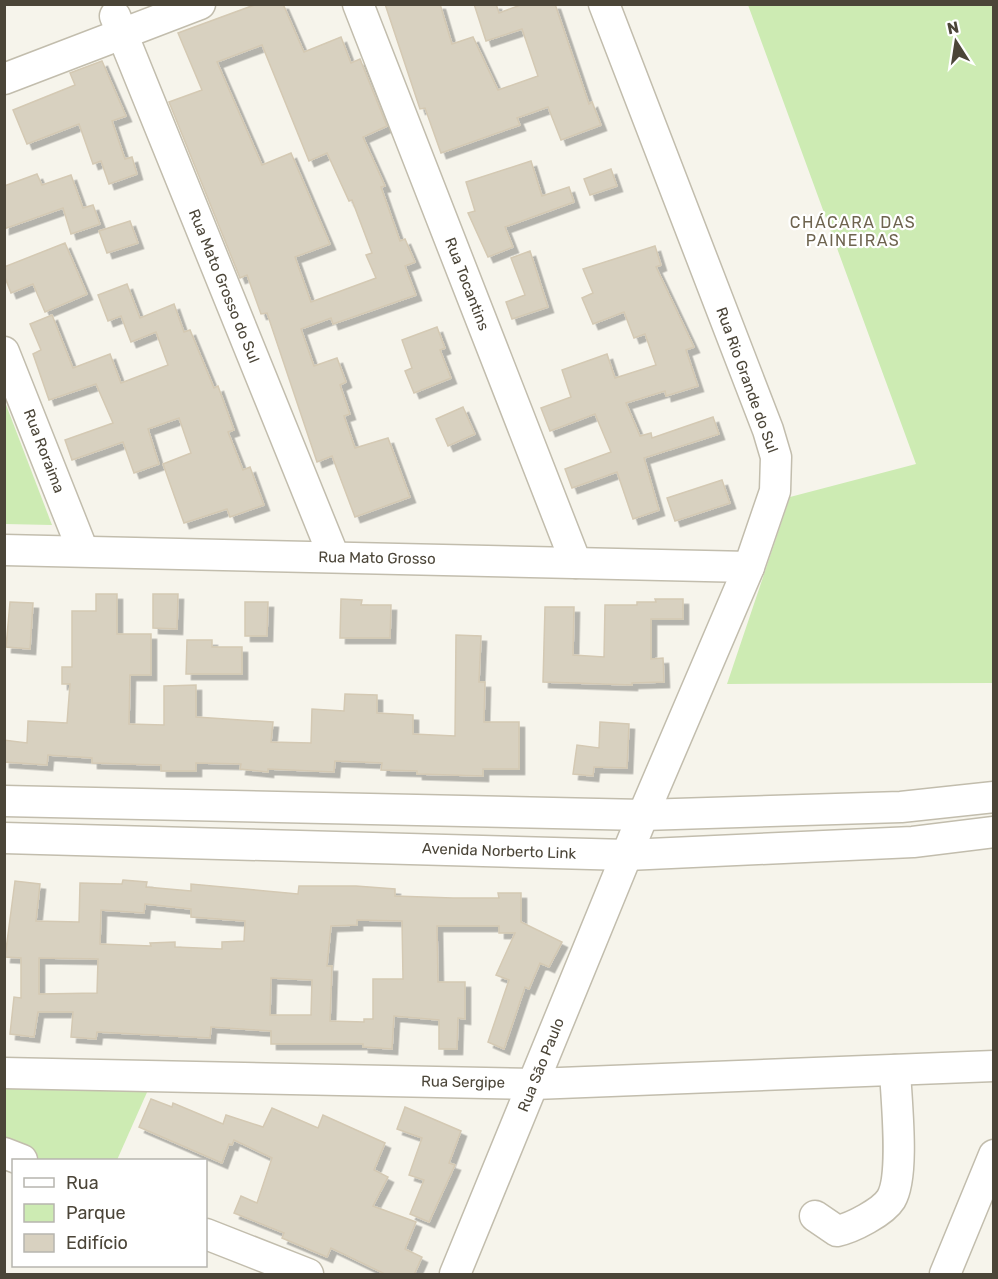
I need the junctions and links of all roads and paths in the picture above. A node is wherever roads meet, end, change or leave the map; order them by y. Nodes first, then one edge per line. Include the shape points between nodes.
1 (143, 4) edge
2 (200, 4) edge
3 (358, 4) edge
4 (604, 4) edge
5 (118, 25) junction
6 (4, 60) edge
7 (4, 79) edge
8 (4, 352) edge
9 (4, 550) edge
10 (82, 551) junction
11 (334, 557) junction
12 (576, 563) junction
13 (749, 567) junction
14 (993, 797) edge
15 (4, 801) edge
16 (252, 806) junction
17 (750, 810) junction
18 (643, 815) junction
19 (993, 832) edge
20 (4, 838) edge
21 (248, 844) junction
22 (752, 849) junction
23 (627, 855) junction
24 (993, 1066) edge
25 (895, 1070) junction
26 (4, 1073) edge
27 (534, 1084) junction
28 (993, 1155) edge
29 (815, 1216) dead end
30 (207, 1234) edge
31 (308, 1275) edge
32 (455, 1275) edge
33 (945, 1275) edge

1 - 5 street
2 - 5 street
3 - 12 street, Rua Tocantins
4 - 13 street, Rua Rio Grande do Sul via 776,457 775,491
5 - 6 street
5 - 7 street
5 - 11 street, Rua Mato Grosso do Sul
8 - 10 street, Rua Roraima
9 - 10 street, Rua Mato Grosso
10 - 11 street, Rua Mato Grosso
11 - 12 street, Rua Mato Grosso
12 - 13 street, Rua Mato Grosso
13 - 18 street, Rua Rio Grande do Sul
14 - 17 street via 901,807
15 - 16 street
16 - 18 street
16 - 21 street
17 - 18 street
17 - 22 street
18 - 23 street, Rua Rio Grande do Sul
19 - 22 street, Avenida Norberto Link via 913,842
20 - 21 street, Avenida Norberto Link
21 - 23 street, Avenida Norberto Link
22 - 23 street, Avenida Norberto Link
23 - 27 street, Rua São Paulo
24 - 25 street, Rua Sergipe
25 - 27 street, Rua Sergipe
25 - 29 street via 898,1142 896,1183 891,1199 845,1230 837,1231
26 - 27 street, Rua Sergipe
27 - 32 street, Rua São Paulo
28 - 33 street
30 - 31 street

